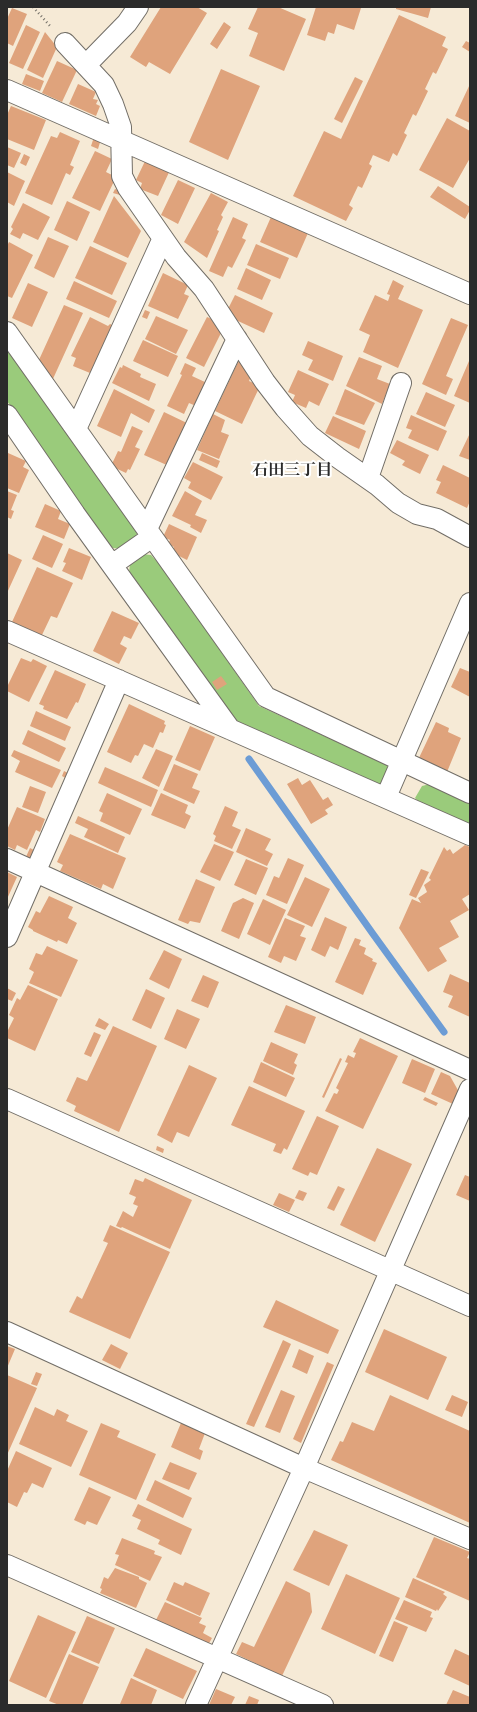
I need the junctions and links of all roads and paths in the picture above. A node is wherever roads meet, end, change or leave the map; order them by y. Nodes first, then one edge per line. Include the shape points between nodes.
1 (33, 7) edge
2 (138, 7) edge
3 (65, 43) joint
4 (86, 65) junction
5 (7, 90) edge
6 (121, 140) junction
7 (163, 238) junction
8 (470, 294) edge
9 (7, 332) edge
10 (237, 339) junction
11 (400, 383) dead end
12 (7, 415) edge
13 (76, 429) junction
14 (368, 478) junction
15 (150, 533) junction
16 (470, 538) edge
17 (112, 566) junction
18 (470, 603) edge
19 (7, 631) edge
20 (119, 680) junction
21 (230, 729) junction
22 (401, 761) junction
23 (470, 794) edge
24 (386, 797) junction
25 (470, 835) edge
26 (7, 859) edge
27 (36, 872) junction
28 (7, 937) edge
29 (470, 1070) edge
30 (470, 1089) edge
31 (7, 1099) edge
32 (391, 1271) junction
33 (470, 1306) edge
34 (7, 1332) edge
35 (304, 1468) junction
36 (470, 1539) edge
37 (7, 1565) edge
38 (217, 1658) junction
39 (196, 1705) edge
40 (323, 1705) edge

1 - 3 path
2 - 4 street via 127,23
3 - 4 street
4 - 6 street via 104,85 113,104 121,127
5 - 6 street
6 - 7 street via 122,176
6 - 8 street
7 - 10 street via 204,289
7 - 13 street
9 - 13 street
10 - 14 street via 269,388 310,436
10 - 15 street
11 - 14 street
12 - 17 street
13 - 15 street
14 - 16 street via 398,503 417,514 437,519
15 - 17 street
15 - 22 street via 266,696
17 - 21 street
18 - 22 street
19 - 20 street
20 - 21 street
20 - 27 street
21 - 24 street
22 - 23 street
22 - 24 street
24 - 25 street
26 - 27 street
27 - 28 street
27 - 29 street
30 - 32 street
31 - 32 street
32 - 33 street
32 - 35 street
34 - 35 street
35 - 36 street
35 - 38 street
37 - 38 street
38 - 39 street
38 - 40 street

